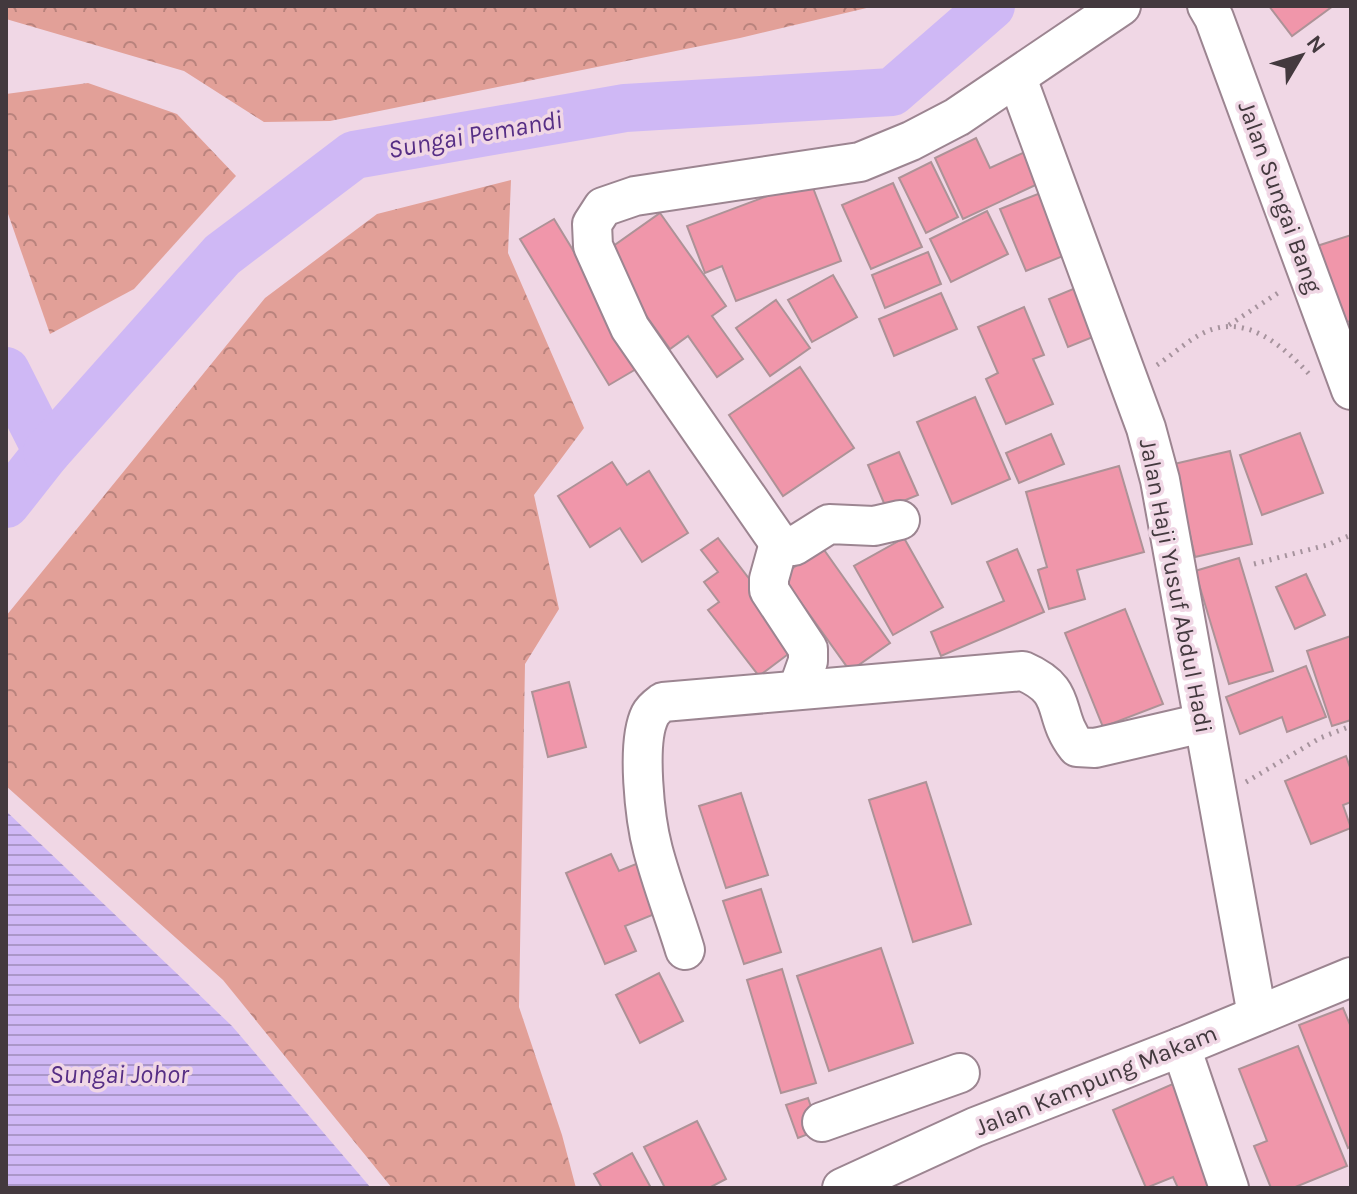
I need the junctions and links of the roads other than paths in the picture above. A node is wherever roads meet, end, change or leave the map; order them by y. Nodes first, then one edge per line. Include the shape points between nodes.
1 (1121, 6) edge
2 (1207, 6) edge
3 (1017, 78) junction
4 (1343, 342) edge
5 (1335, 387) edge
6 (900, 520) dead end
7 (779, 543) junction
8 (798, 689) junction
9 (1203, 723) junction
10 (685, 950) dead end
11 (1350, 979) edge
12 (1257, 1015) junction
13 (1181, 1047) junction
14 (960, 1073) dead end
15 (822, 1122) dead end
16 (906, 1174) edge
17 (842, 1188) edge
18 (1229, 1188) edge

1 - 3 street
2 - 4 street, Jalan Sungai Bang via 1308,274
3 - 7 street via 957,117 860,162 635,196 603,207 592,224 593,246 630,328
3 - 9 street, Jalan Haji Yusuf Abdul Hadi via 1146,428
4 - 5 street, Jalan Sungai Bang
6 - 7 street via 874,526 829,524 794,546
7 - 8 street via 769,590 808,649
8 - 9 street via 1023,671 1044,680 1056,696 1066,733 1077,747 1095,748
8 - 10 street via 673,700 651,714 644,753 652,847
9 - 12 street, Jalan Haji Yusuf Abdul Hadi
11 - 12 street, Jalan Kampung Makam
12 - 13 street, Jalan Kampung Makam
13 - 16 street, Jalan Kampung Makam via 975,1127
13 - 18 street
14 - 15 street
16 - 17 street, Jalan Kampung Makam

